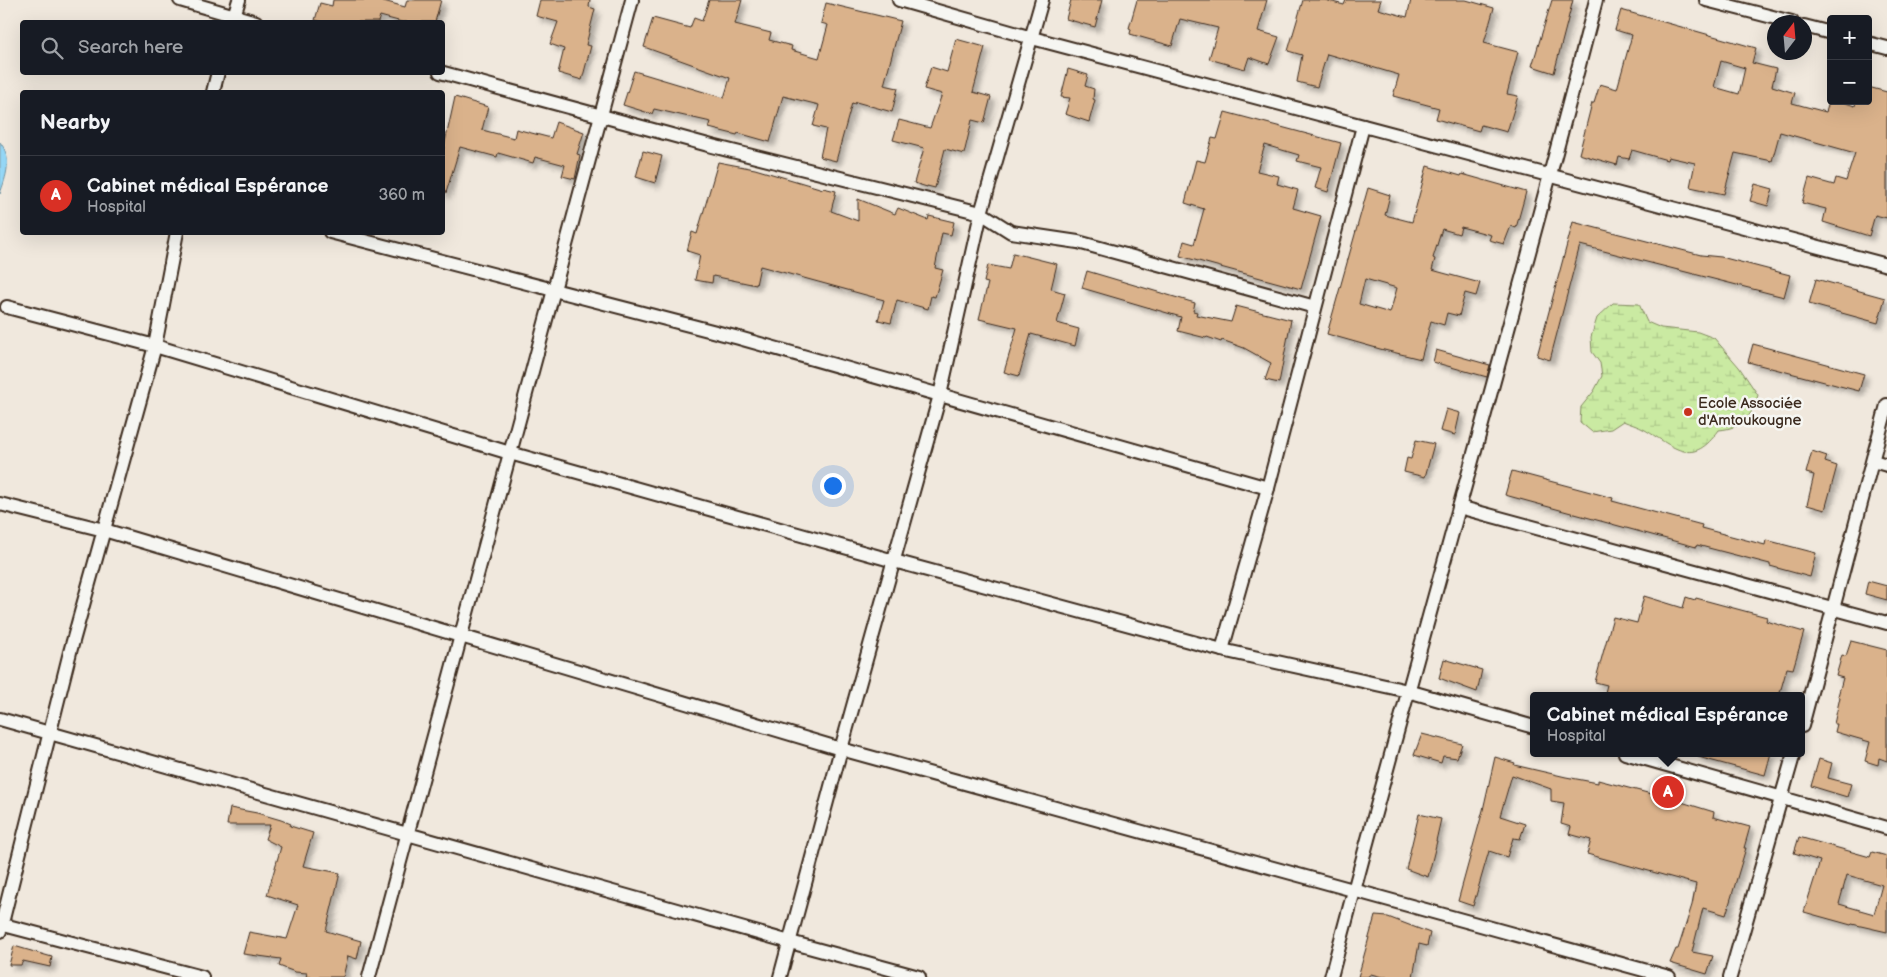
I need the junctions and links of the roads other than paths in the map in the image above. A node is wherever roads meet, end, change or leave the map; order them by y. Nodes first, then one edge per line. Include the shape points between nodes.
1 (180, 0) edge
2 (239, 0) edge
3 (632, 0) edge
4 (899, 0) edge
5 (1042, 0) edge
6 (1596, 0) edge
7 (1706, 0) edge
8 (1767, 16) edge
9 (233, 20) edge
10 (1812, 28) edge
11 (1827, 32) edge
12 (1032, 38) junction
13 (1872, 44) edge
14 (1887, 48) edge
15 (445, 73) edge
16 (217, 75) edge
17 (214, 90) edge
18 (600, 116) junction
19 (1364, 126) junction
20 (1550, 177) junction
21 (981, 213) junction
22 (176, 235) edge
23 (342, 235) edge
24 (1887, 265) edge
25 (554, 290) junction
26 (7, 307) dead end
27 (1315, 307) junction
28 (155, 346) junction
29 (940, 395) junction
30 (1887, 405) edge
31 (510, 453) junction
32 (1873, 461) junction
33 (1887, 465) edge
34 (1268, 488) junction
35 (0, 504) edge
36 (1459, 507) junction
37 (104, 530) junction
38 (894, 562) junction
39 (1834, 608) junction
40 (1887, 623) edge
41 (461, 635) junction
42 (1222, 650) junction
43 (1408, 691) junction
44 (1805, 715) edge
45 (0, 719) edge
46 (1530, 726) edge
47 (50, 733) junction
48 (841, 749) junction
49 (1639, 757) edge
50 (1793, 757) edge
51 (1782, 798) junction
52 (1887, 828) edge
53 (408, 834) junction
54 (1353, 891) junction
55 (1, 927) edge
56 (790, 942) junction
57 (202, 977) edge
58 (369, 977) edge
59 (780, 977) edge
60 (919, 977) edge
61 (1331, 977) edge
62 (1669, 977) edge
63 (1730, 977) edge

1 - 9 street
2 - 9 street
3 - 18 street
4 - 12 street
5 - 12 street
6 - 20 street
7 - 8 street
10 - 11 street
12 - 19 street
12 - 21 street
13 - 14 street
15 - 18 street
16 - 17 street
18 - 21 street
18 - 25 street
19 - 20 street
19 - 27 street
20 - 24 street
20 - 36 street
21 - 27 street via 1011,232 1078,242
21 - 29 street
22 - 28 street
23 - 25 street
25 - 29 street
25 - 31 street
26 - 28 street
27 - 34 street
28 - 31 street
28 - 37 street
29 - 34 street
29 - 38 street
30 - 32 street
31 - 38 street
31 - 41 street
32 - 33 street
32 - 39 street
34 - 42 street
35 - 37 street
36 - 39 street
36 - 43 street
37 - 41 street
37 - 47 street
38 - 42 street
38 - 48 street
39 - 40 street
39 - 44 street
41 - 48 street
41 - 53 street
42 - 43 street
43 - 46 street
43 - 54 street
45 - 47 street
47 - 53 street
47 - 55 street
48 - 54 street
48 - 56 street
49 - 51 street
50 - 51 street
51 - 52 street
51 - 63 street
53 - 56 street
53 - 58 street
54 - 61 street
54 - 62 street
55 - 57 street
56 - 59 street
56 - 60 street

